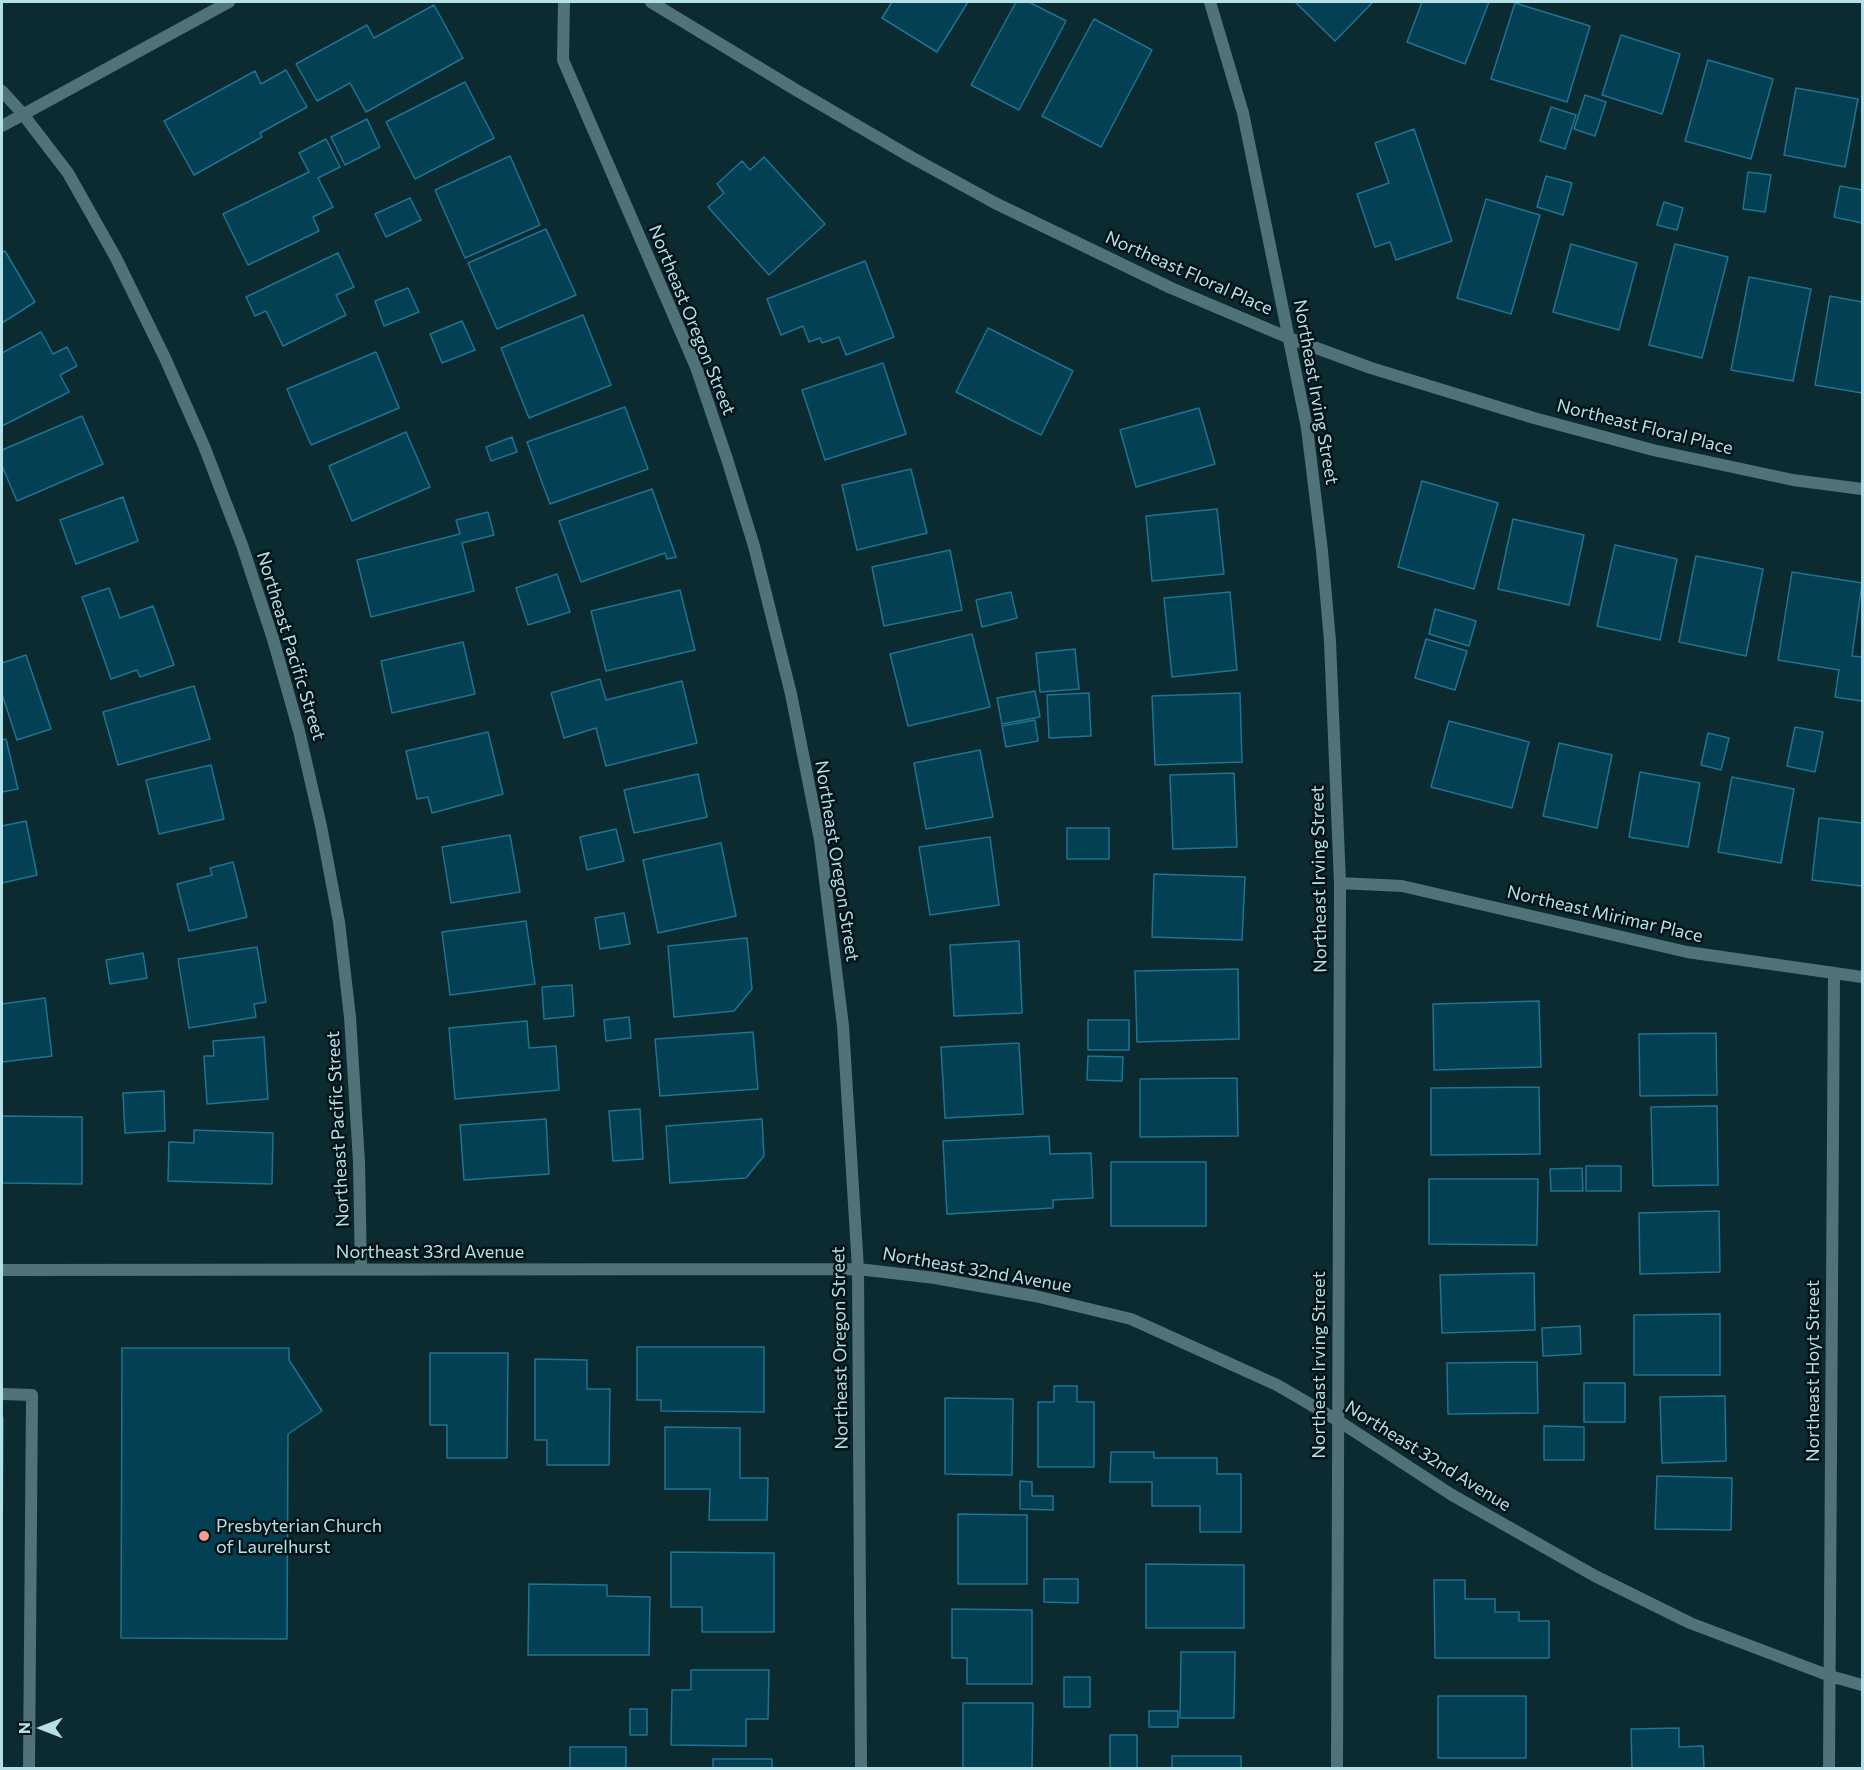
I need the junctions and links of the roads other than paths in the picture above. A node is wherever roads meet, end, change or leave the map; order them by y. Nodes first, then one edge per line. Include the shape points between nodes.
1 (229, 2) edge
2 (564, 2) edge
3 (651, 2) edge
4 (1210, 2) edge
5 (2, 91) edge
6 (22, 113) junction
7 (2, 126) edge
8 (1289, 339) junction
9 (1863, 489) edge
10 (1340, 883) junction
11 (1834, 974) junction
12 (1863, 977) edge
13 (858, 1269) junction
14 (2, 1270) edge
15 (361, 1270) junction
16 (2, 1394) edge
17 (1337, 1420) junction
18 (1830, 1676) junction
19 (1863, 1685) edge
20 (30, 1768) edge
21 (861, 1768) edge
22 (1337, 1768) edge
23 (1829, 1768) edge

1 - 6 street
2 - 13 street, Northeast Oregon Street via 563,60 696,367 754,546 791,694 820,840 843,1026
3 - 8 street, Northeast Floral Place via 806,96 995,202 1171,288
4 - 8 street, Northeast Irving Street via 1243,113
5 - 6 street, Northeast Pacific Street
6 - 7 street
6 - 15 street, Northeast Pacific Street via 68,173 116,258 165,358 208,457 273,639 299,731 339,922 351,1028
8 - 9 street, Northeast Floral Place via 1371,368 1653,450 1793,480
8 - 10 street, Northeast Irving Street via 1307,428 1325,585
10 - 11 street, Northeast Mirimar Place via 1402,886 1687,952
10 - 17 street, Northeast Irving Street
11 - 12 street, Northeast Mirimar Place
11 - 18 street, Northeast Hoyt Street
13 - 15 street, Northeast 33rd Avenue
13 - 17 street, Northeast 32nd Avenue via 1024,1294 1131,1319 1277,1384
13 - 21 street, Northeast Oregon Street
14 - 15 street, Northeast 33rd Avenue
16 - 20 street via 32,1395
17 - 18 street, Northeast 32nd Avenue via 1452,1495 1595,1576 1690,1623
17 - 22 street, Northeast Irving Street
18 - 19 street, Northeast 32nd Avenue
18 - 23 street, Northeast Hoyt Street

